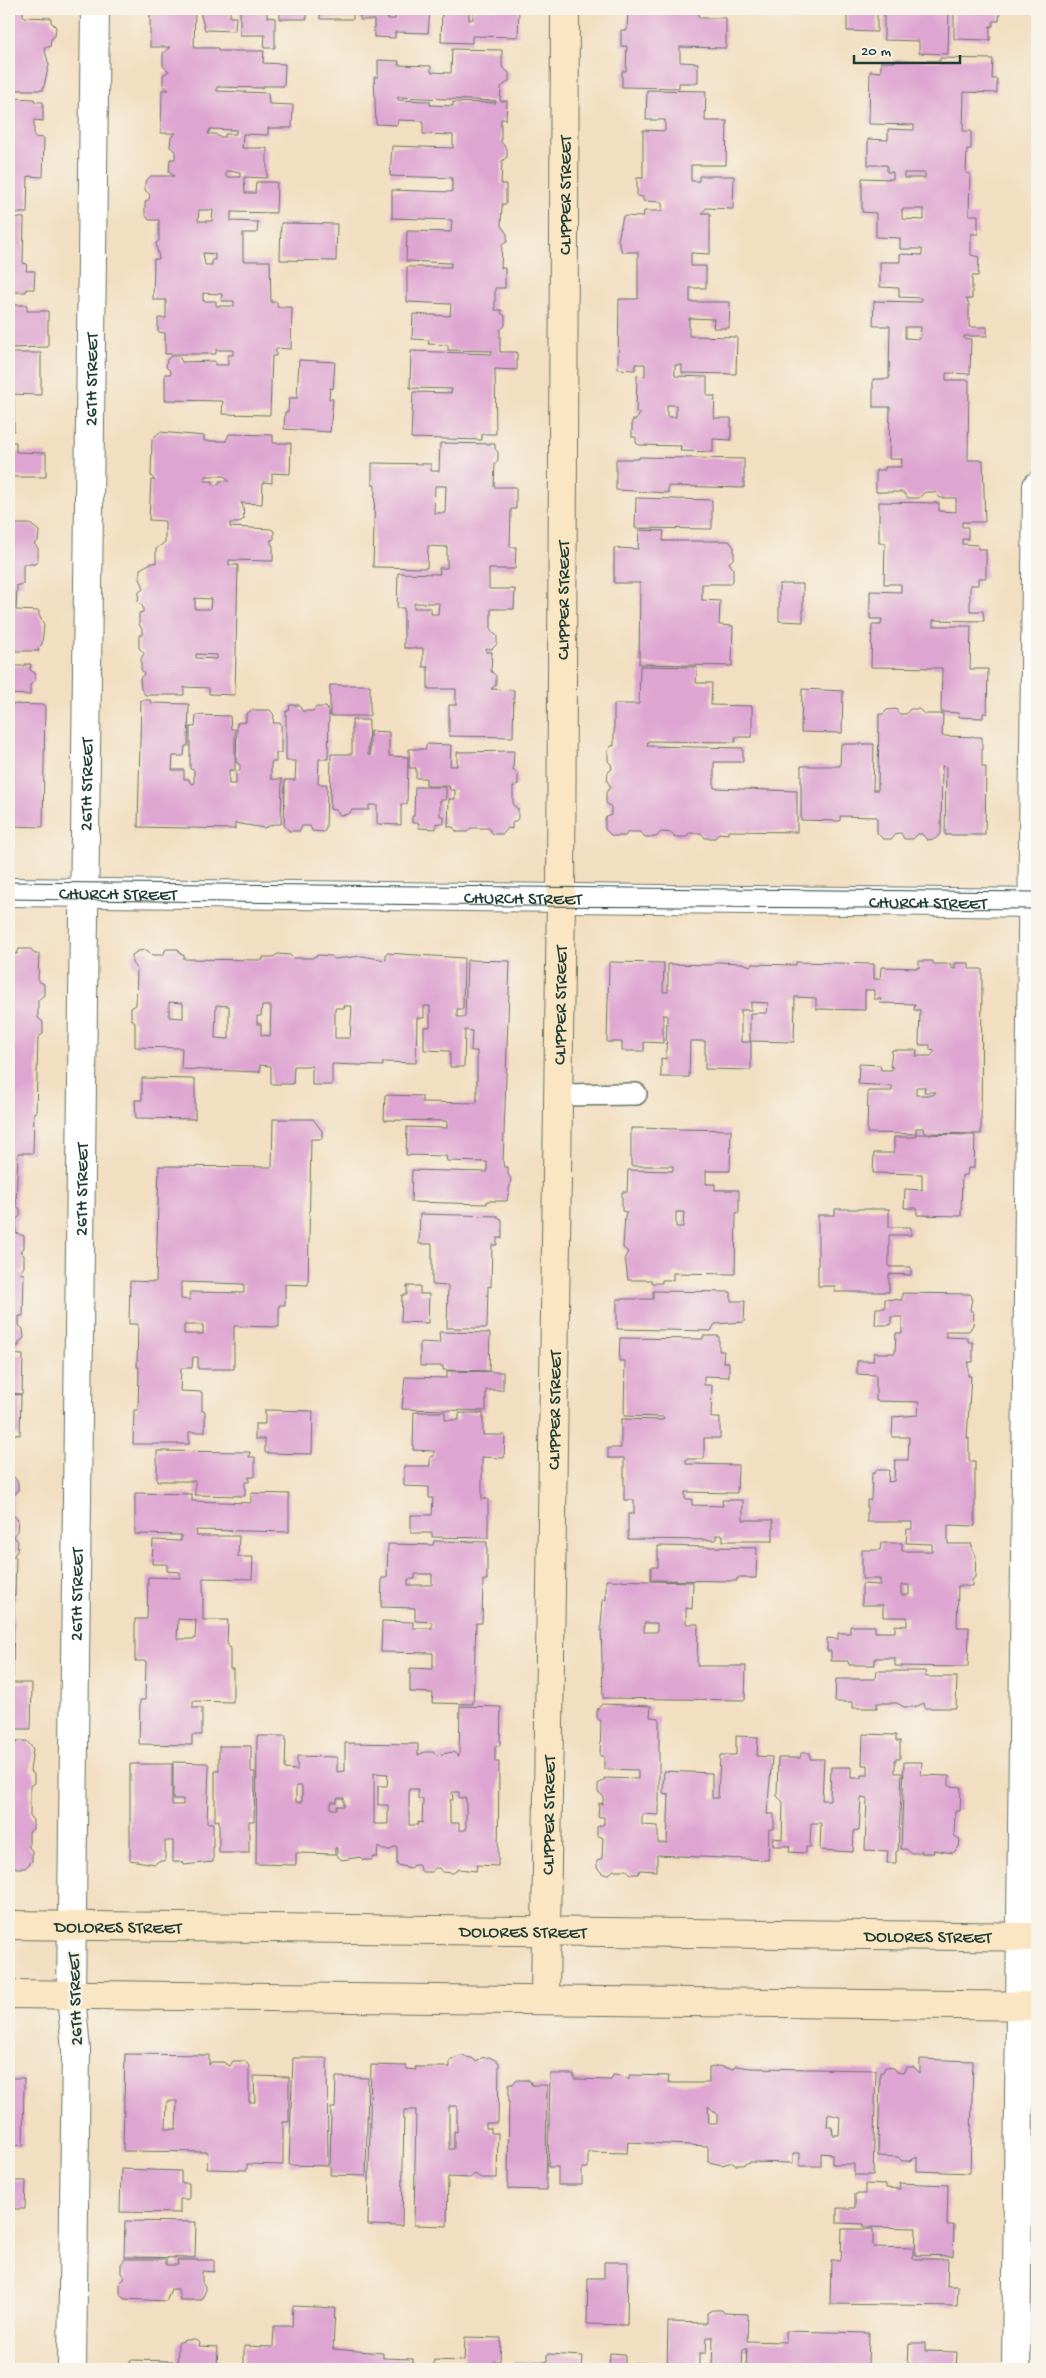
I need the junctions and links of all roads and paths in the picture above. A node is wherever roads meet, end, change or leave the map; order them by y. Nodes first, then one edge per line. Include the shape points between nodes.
1 (95, 9) edge
2 (565, 9) edge
3 (1037, 486) edge
4 (9, 892) edge
5 (84, 893) junction
6 (561, 898) junction
7 (1035, 903) edge
8 (636, 1094) dead end
9 (558, 1095) junction
10 (9, 1925) edge
11 (72, 1926) junction
12 (545, 1931) junction
13 (1029, 1937) edge
14 (9, 1994) edge
15 (71, 1995) junction
16 (544, 2000) junction
17 (1029, 2006) edge
18 (72, 2369) edge
19 (1016, 2369) edge

1 - 5 street, 26TH STREET
2 - 6 main road, CLIPPER STREET
3 - 7 street
4 - 5 street, CHURCH STREET
5 - 6 street, CHURCH STREET
5 - 11 street, 26TH STREET
6 - 7 street, CHURCH STREET
6 - 9 main road, CLIPPER STREET
7 - 13 street
8 - 9 lane
9 - 12 main road, CLIPPER STREET
10 - 11 main road, DOLORES STREET
11 - 12 main road, DOLORES STREET
11 - 15 street, 26TH STREET
12 - 13 main road, DOLORES STREET
12 - 16 main road, CLIPPER STREET
13 - 17 street
14 - 15 main road
15 - 16 main road
15 - 18 street, 26TH STREET via 76,2050
16 - 17 main road
17 - 19 street

